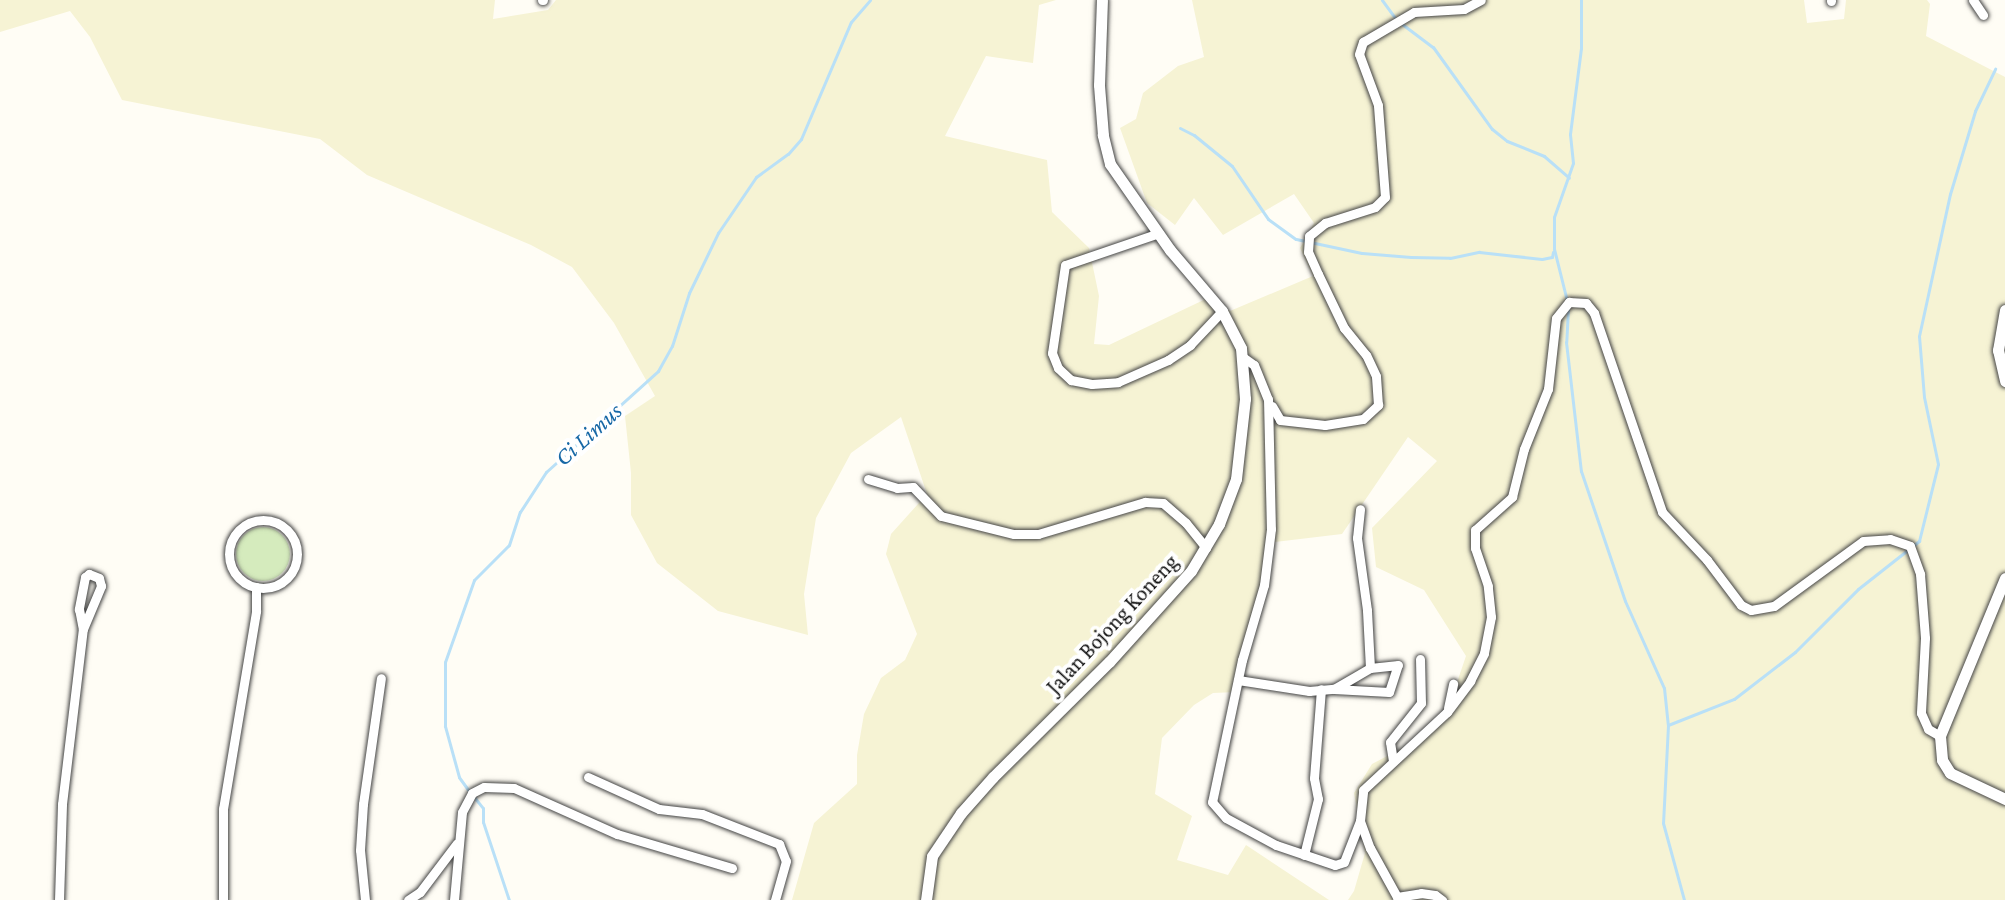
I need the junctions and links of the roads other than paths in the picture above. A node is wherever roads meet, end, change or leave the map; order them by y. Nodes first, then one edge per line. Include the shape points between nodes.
1 (1102, 0) edge
2 (1481, 0) edge
3 (1973, 0) edge
4 (1983, 15) dead end
5 (1159, 233) junction
6 (2005, 310) edge
7 (1222, 311) junction
8 (1244, 358) junction
9 (2005, 381) edge
10 (1268, 399) junction
11 (868, 479) dead end
12 (1360, 509) dead end
13 (1206, 548) junction
14 (2005, 578) edge
15 (256, 587) junction
16 (83, 629) junction
17 (1420, 659) dead end
18 (1370, 668) junction
19 (381, 678) dead end
20 (1238, 680) junction
21 (1453, 684) dead end
22 (1321, 689) junction
23 (1334, 689) junction
24 (1447, 712) junction
25 (1940, 736) junction
26 (1393, 761) junction
27 (588, 777) dead end
28 (2005, 799) edge
29 (1360, 821) junction
30 (457, 843) junction
31 (1304, 855) junction
32 (732, 868) dead end
33 (59, 900) edge
34 (223, 900) edge
35 (365, 900) edge
36 (408, 900) edge
37 (454, 900) edge
38 (775, 900) edge
39 (926, 900) edge
40 (1442, 900) edge

1 - 5 street via 1099,85 1106,152 1120,181
2 - 10 street via 1464,9 1414,12 1363,42 1359,54 1378,105 1385,197 1375,207 1325,223 1309,236 1308,252 1331,302 1376,376 1375,411 1347,424 1292,423 1278,419
3 - 4 street
5 - 7 street
5 - 7 street via 1065,265 1052,353 1058,368 1071,380 1118,382 1190,345
6 - 9 street via 1998,350
7 - 8 street, Jalan Bojong Koneng
8 - 10 street via 1254,365
8 - 13 street, Jalan Bojong Koneng via 1236,479
10 - 20 street via 1271,529 1264,585
11 - 13 street via 913,487 941,516 1014,534 1038,534 1145,502 1163,503
12 - 18 street via 1357,538
13 - 39 street, Jalan Bojong Koneng via 1109,662 961,813 932,856
14 - 25 street
15 - 15 street via 241,581 232,568 231,544 246,525 270,521 295,541 295,565 280,583
15 - 34 street via 223,809
16 - 16 street via 79,609 89,574 99,578 101,586
16 - 33 street via 62,804
17 - 26 street via 1421,703 1390,742
18 - 23 street
18 - 23 street via 1398,665 1389,692
19 - 35 street via 361,834
20 - 22 street
20 - 31 street via 1212,802 1226,818
21 - 24 street
22 - 23 street
22 - 31 street via 1314,778 1318,799
24 - 25 street via 1474,672 1490,625 1488,586 1475,548 1475,530 1512,497 1548,389 1556,318 1569,302 1583,302 1594,313 1662,512 1741,605 1751,610 1774,606 1863,541 1890,539 1910,546 1920,574 1925,638 1920,703 1928,729
24 - 26 street
25 - 28 street via 1942,760 1950,773
26 - 29 street via 1363,790
27 - 38 street via 659,809 702,814 779,844 786,861
29 - 31 street via 1344,862 1335,865
29 - 40 street via 1397,897 1421,893
30 - 32 street via 462,812 472,793 484,787 514,788 617,834
30 - 36 street
30 - 37 street

